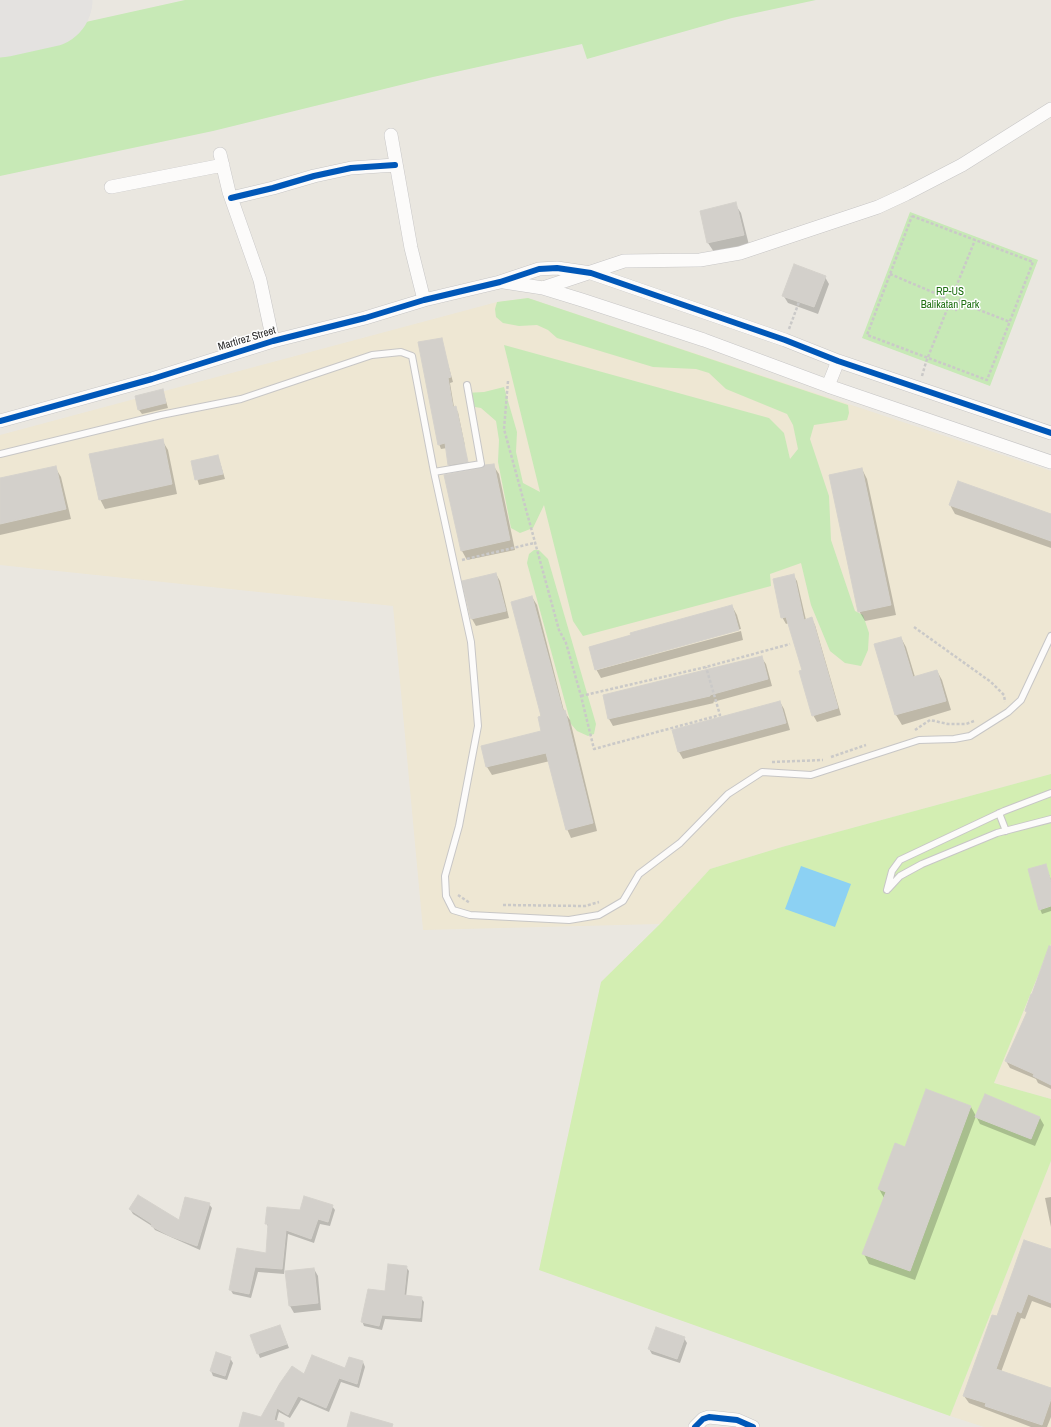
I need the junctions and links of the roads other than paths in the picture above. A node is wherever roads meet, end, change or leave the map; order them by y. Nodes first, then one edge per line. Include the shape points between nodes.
1 (1051, 109) edge
2 (391, 135) dead end
3 (395, 165) junction
4 (111, 187) dead end
5 (231, 198) junction
6 (591, 273) junction
7 (500, 282) junction
8 (543, 288) junction
9 (424, 300) junction
10 (274, 341) junction
11 (838, 361) junction
12 (467, 385) dead end
13 (828, 386) junction
14 (0, 421) edge
15 (1051, 433) edge
16 (0, 454) edge
17 (1051, 462) edge
18 (434, 472) junction
19 (1051, 636) edge
20 (1051, 793) edge
21 (1000, 813) junction
22 (1051, 819) edge
23 (1006, 831) junction
24 (695, 1427) edge
25 (753, 1427) edge

1 - 6 street via 962,165 878,207 740,253 700,260 624,261
2 - 3 street
3 - 5 street via 351,168
3 - 9 street
4 - 5 street via 221,160
5 - 10 street via 260,280
6 - 7 street, Martirez Street via 567,268 545,269
6 - 8 street
6 - 11 street, Martirez Street
7 - 8 street
7 - 9 street, Martirez Street
8 - 13 street via 704,340
9 - 10 street, Martirez Street
10 - 14 street, Martirez Street via 152,379
11 - 13 street
11 - 15 street, Martirez Street
12 - 18 lane via 481,464
13 - 17 street
16 - 18 lane via 161,415 241,399 372,356 401,352 412,356
18 - 19 lane via 471,642 478,726 459,826 445,876 446,896 453,910 470,916 568,920 599,915 623,901 639,874 680,843 728,794 762,772 811,775 919,740 970,736 1008,712 1021,700
20 - 21 lane
21 - 23 lane
21 - 23 lane via 900,860 892,871 888,890 905,872
22 - 23 lane
24 - 25 street via 703,1419 714,1417 737,1420

